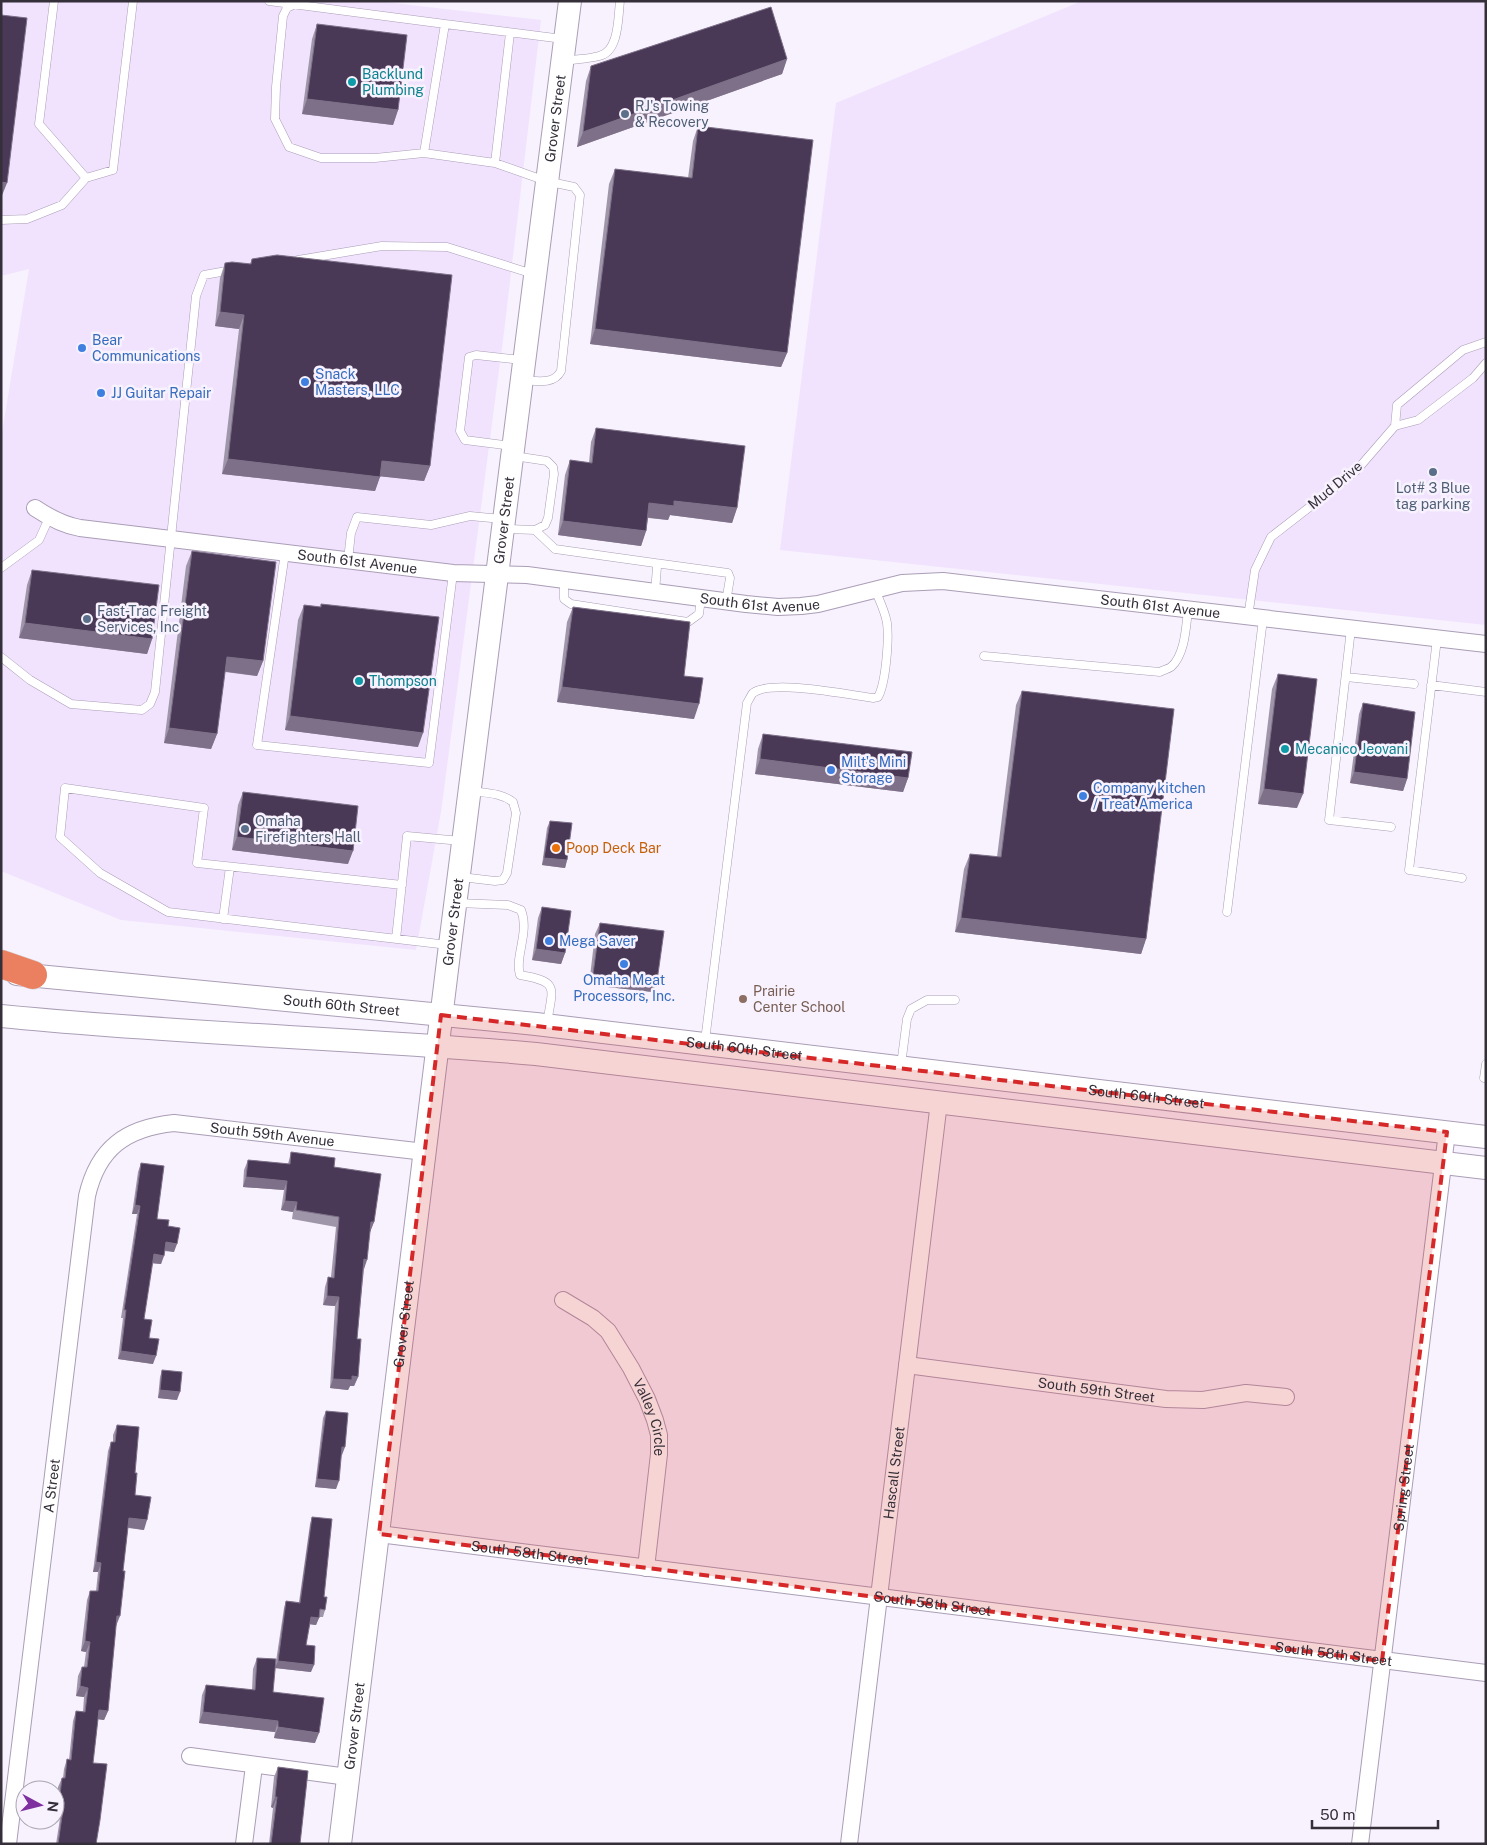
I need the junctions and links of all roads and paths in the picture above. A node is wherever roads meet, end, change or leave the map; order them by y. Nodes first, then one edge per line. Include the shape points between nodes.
1 (54, 1) edge
2 (133, 1) edge
3 (269, 1) edge
4 (570, 1) edge
5 (620, 1) edge
6 (295, 4) junction
7 (444, 24) junction
8 (510, 33) junction
9 (564, 50) junction
10 (424, 153) junction
11 (495, 163) junction
12 (86, 178) junction
13 (546, 181) junction
14 (1, 220) edge
15 (288, 261) edge
16 (242, 269) edge
17 (535, 274) junction
18 (1486, 342) edge
19 (1486, 363) edge
20 (523, 370) junction
21 (1395, 426) junction
22 (512, 451) junction
23 (42, 513) joint
24 (503, 524) junction
25 (535, 530) junction
26 (171, 539) junction
27 (285, 553) junction
28 (348, 560) junction
29 (655, 563) junction
30 (1, 568) edge
31 (453, 573) junction
32 (498, 573) junction
33 (564, 580) junction
34 (875, 589) junction
35 (655, 592) junction
36 (701, 598) junction
37 (726, 602) junction
38 (1188, 610) junction
39 (1256, 618) junction
40 (1351, 629) junction
41 (1437, 639) junction
42 (1486, 644) edge
43 (984, 656) dead end
44 (1, 657) edge
45 (1346, 677) junction
46 (1414, 684) dead end
47 (1431, 685) junction
48 (1486, 692) edge
49 (470, 790) junction
50 (1391, 827) dead end
51 (463, 841) junction
52 (230, 867) junction
53 (459, 877) junction
54 (1462, 878) dead end
55 (402, 885) junction
56 (455, 903) junction
57 (1227, 912) dead end
58 (223, 919) junction
59 (396, 939) junction
60 (450, 945) junction
61 (1, 964) edge
62 (1, 972) edge
63 (33, 975) junction
64 (955, 1000) dead end
65 (441, 1015) junction
66 (1, 1016) edge
67 (547, 1025) junction
68 (705, 1043) junction
69 (438, 1046) junction
70 (1486, 1064) edge
71 (900, 1067) junction
72 (1484, 1078) dead end
73 (746, 1079) junction
74 (939, 1102) junction
75 (1447, 1132) junction
76 (1486, 1137) edge
77 (122, 1139) joint
78 (425, 1152) junction
79 (1443, 1163) junction
80 (1486, 1168) edge
81 (563, 1300) dead end
82 (907, 1365) junction
83 (1286, 1397) dead end
84 (379, 1534) junction
85 (646, 1568) junction
86 (879, 1596) junction
87 (1382, 1660) junction
88 (1486, 1673) edge
89 (190, 1756) dead end
90 (254, 1766) junction
91 (348, 1777) junction
92 (8, 1844) edge
93 (244, 1844) edge
94 (340, 1844) edge
95 (849, 1844) edge
96 (1360, 1844) edge

1 - 12 lane via 39,124
2 - 12 lane via 113,170
3 - 6 lane
4 - 9 main road, Grover Street
5 - 9 lane via 614,43 610,50 601,56
6 - 7 lane
6 - 10 lane via 287,8 283,16 276,95 275,119 289,147 321,158 375,158
7 - 8 lane
7 - 10 lane
8 - 9 lane
8 - 11 lane
9 - 13 main road, Grover Street
10 - 11 lane
11 - 13 lane
12 - 14 lane via 62,206 27,219
13 - 17 main road, Grover Street
13 - 20 lane via 574,187 580,195 561,371 547,381
15 - 17 lane via 382,246 447,247
16 - 26 lane via 204,275 196,296
17 - 20 main road, Grover Street
18 - 21 lane via 1463,350 1397,405
19 - 21 lane via 1473,378 1418,420
20 - 22 main road, Grover Street
20 - 22 lane via 476,355 469,357 460,431 465,440
21 - 39 lane, Mud Drive via 1356,471 1271,537 1255,570
22 - 24 main road, Grover Street
22 - 25 lane via 547,461 553,466 548,518 545,525
23 - 26 street, South 61st Avenue via 80,528
23 - 30 lane via 39,540
24 - 25 lane
24 - 28 lane via 470,516 431,525 358,517 351,533
24 - 32 main road, Grover Street
25 - 29 lane via 555,549
26 - 27 street, South 61st Avenue
26 - 44 lane via 155,692 150,704 142,710 71,704 30,680
27 - 28 street, South 61st Avenue
27 - 31 lane via 257,745 429,763
28 - 31 street, South 61st Avenue
29 - 35 lane
29 - 37 lane via 728,573
31 - 32 street, South 61st Avenue
32 - 33 street, South 61st Avenue
32 - 49 main road, Grover Street
33 - 35 street, South 61st Avenue
33 - 36 lane via 564,599 571,604 688,622 700,614
34 - 37 street, South 61st Avenue via 801,606
34 - 38 street, South 61st Avenue via 902,583 943,581
34 - 68 lane via 887,622 882,690 878,697 772,687 754,693 747,703
35 - 36 street, South 61st Avenue
36 - 37 street, South 61st Avenue
38 - 39 street, South 61st Avenue
38 - 43 lane via 1185,640 1176,661 1160,672
39 - 40 street, South 61st Avenue
39 - 57 lane, Mud Drive
40 - 41 street, South 61st Avenue
40 - 45 lane
41 - 42 street, South 61st Avenue
41 - 47 lane
45 - 46 lane
45 - 50 lane via 1329,820
47 - 48 lane
47 - 54 lane via 1409,870
49 - 51 main road, Grover Street
49 - 53 lane via 499,794 513,802 516,813 507,873 502,880
51 - 53 main road, Grover Street
51 - 55 lane via 407,836
52 - 55 lane
52 - 58 lane
52 - 58 lane via 198,863 204,808 65,788 60,837 100,873 168,912
53 - 56 main road, Grover Street
55 - 59 lane
56 - 60 main road, Grover Street
56 - 67 lane via 508,906 521,910 524,918 518,970 520,975 542,979 552,990
58 - 59 lane
59 - 60 lane
60 - 65 main road, Grover Street
61 - 63 highway
62 - 63 main road, South 60th Street
63 - 65 main road, South 60th Street
64 - 71 lane via 927,1000 911,1009
65 - 67 main road, South 60th Street
65 - 69 main road, Grover Street
66 - 69 main road
67 - 68 main road, South 60th Street
68 - 71 main road, South 60th Street
69 - 73 main road
69 - 78 main road, Grover Street
70 - 72 lane
71 - 73 main road via 894,1081 887,1082 797,1071
71 - 75 main road, South 60th Street
73 - 74 main road
74 - 79 main road
74 - 82 street, Hascall Street
75 - 76 main road, South 60th Street
75 - 79 street, Spring Street
77 - 78 street, South 59th Avenue via 153,1125 174,1123
77 - 92 street, A Street via 97,1167 87,1196
78 - 84 main road, Grover Street
79 - 80 main road
79 - 87 street, Spring Street
81 - 85 street, Valley Circle via 608,1331 631,1368 654,1420 659,1454
82 - 83 street, South 59th Street via 1166,1399 1203,1400 1246,1393
82 - 86 street, Hascall Street
84 - 85 street, South 58th Street
84 - 91 main road, Grover Street
85 - 86 street, South 58th Street
86 - 87 street, South 58th Street
86 - 95 street, Hascall Street
87 - 88 street, South 58th Street
87 - 96 street, Spring Street
89 - 90 street
90 - 91 street
90 - 93 street
91 - 94 main road, Grover Street

